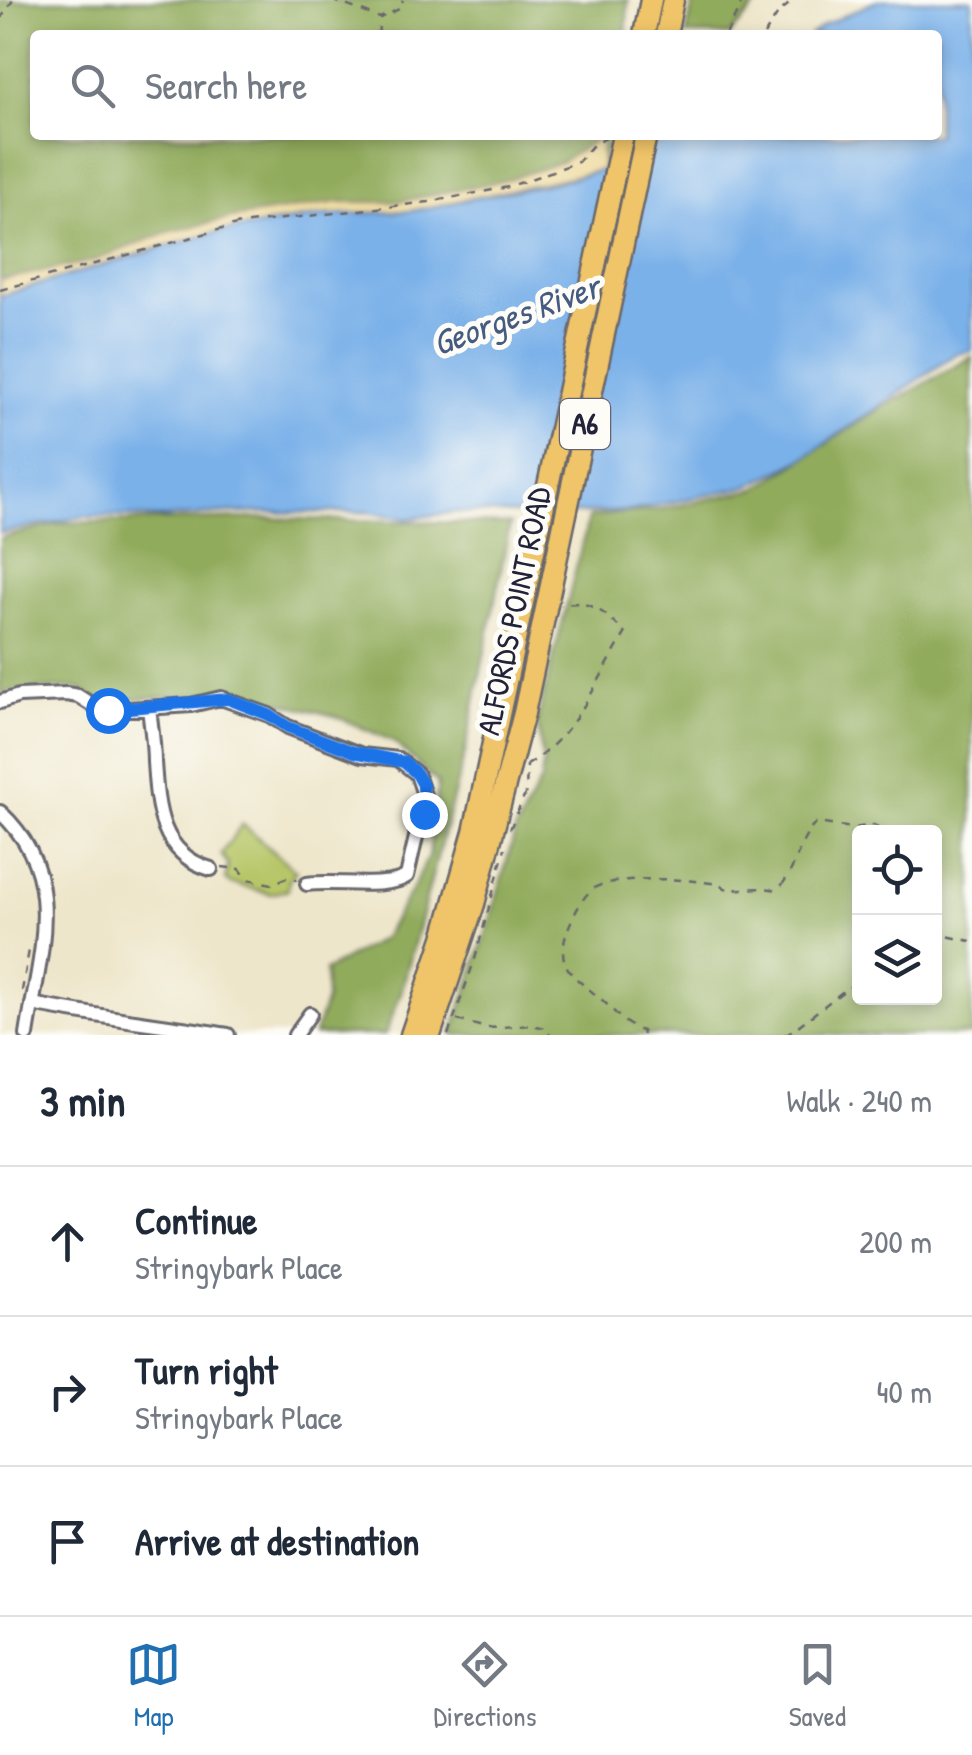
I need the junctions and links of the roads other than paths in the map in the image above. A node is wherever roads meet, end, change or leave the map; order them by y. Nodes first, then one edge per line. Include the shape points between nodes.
1 (651, 0) edge
2 (673, 0) edge
3 (645, 30) edge
4 (667, 30) edge
5 (622, 140) edge
6 (645, 140) edge
7 (0, 702) edge
8 (150, 708) junction
9 (501, 761) junction
10 (0, 812) edge
11 (211, 869) road end
12 (307, 884) road end
13 (26, 1003) junction
14 (310, 1014) dead end
15 (26, 1035) edge
16 (228, 1035) edge
17 (294, 1035) edge
18 (411, 1035) edge
19 (430, 1035) edge

1 - 3 highway
2 - 4 highway
5 - 9 highway, ALFORDS POINT ROAD / A6 via 502,708
6 - 9 highway, ALFORDS POINT ROAD / A6, bridge via 524,712
7 - 8 street via 66,694 102,709
8 - 11 street via 162,825 178,852
8 - 12 street via 228,699 362,755 398,759 417,774 425,804 408,876 385,885
9 - 18 highway, ALFORDS POINT ROAD / A6
9 - 19 highway, ALFORDS POINT ROAD / A6 via 474,904
10 - 13 street via 26,843 43,886 45,918
13 - 15 street
13 - 16 street
14 - 17 street

